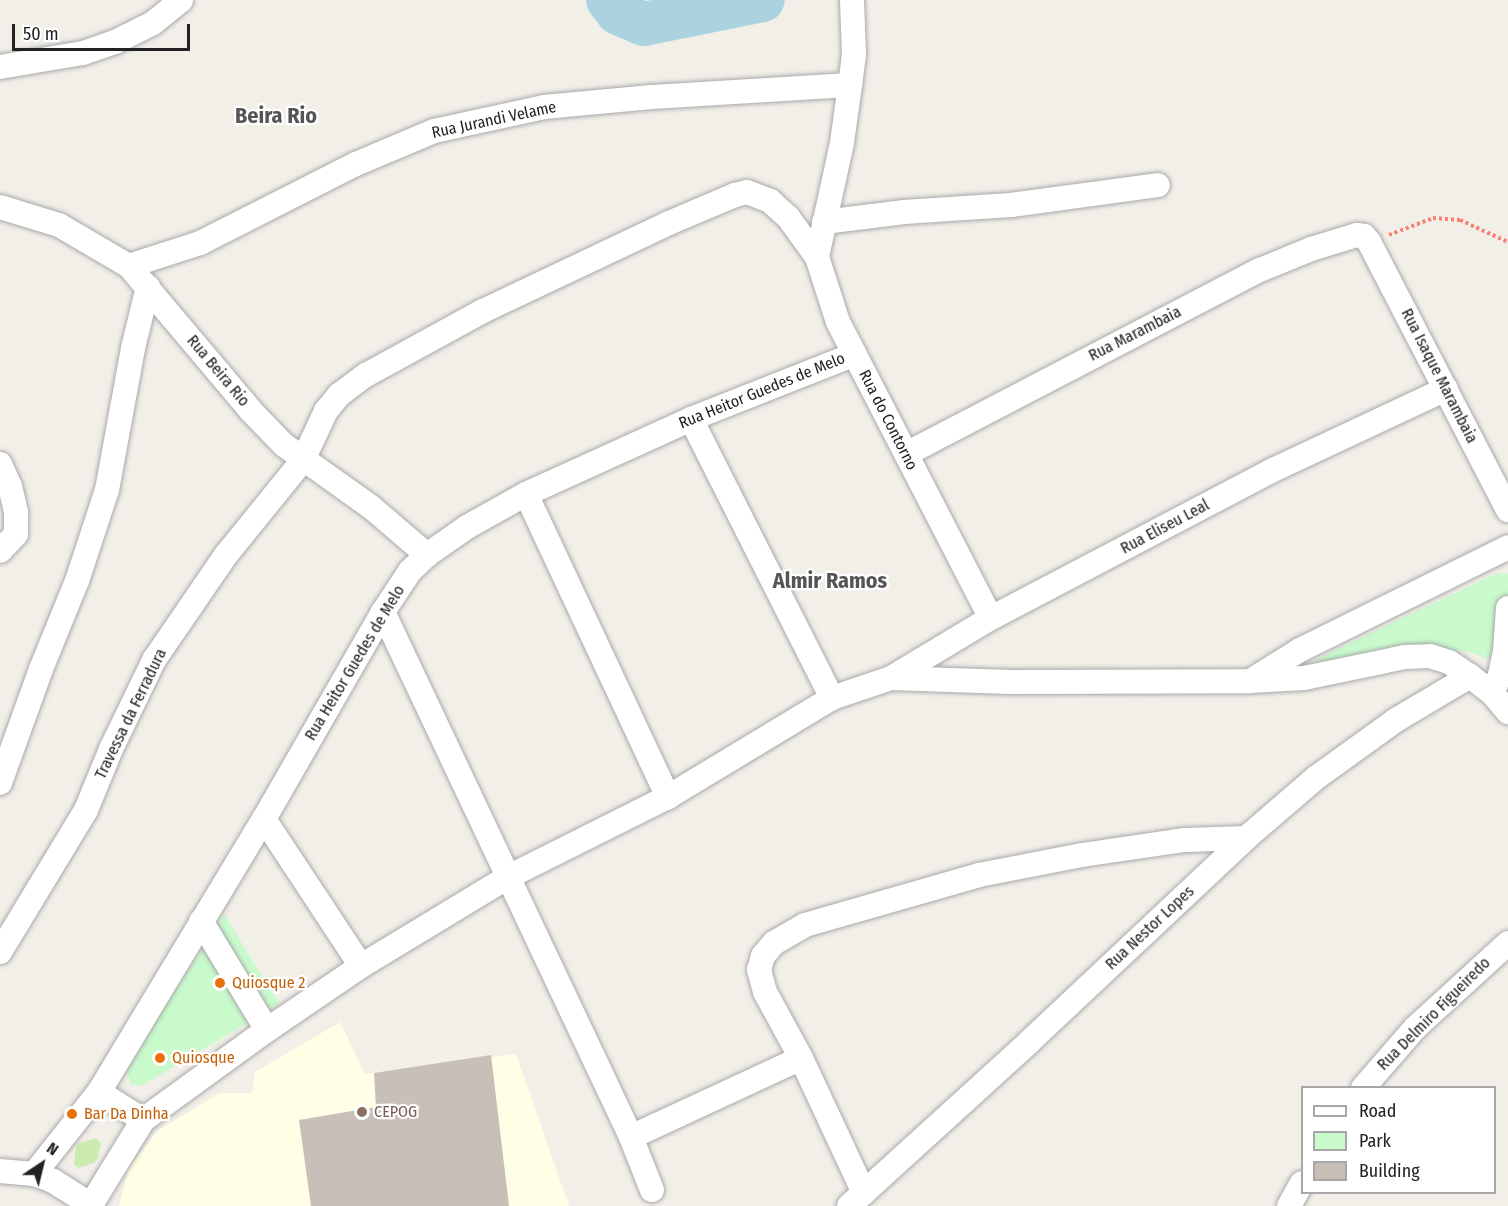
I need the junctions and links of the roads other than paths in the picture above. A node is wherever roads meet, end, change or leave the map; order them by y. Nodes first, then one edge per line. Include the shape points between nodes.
1 (181, 0) edge
2 (853, 3) edge
3 (0, 68) edge
4 (850, 85) junction
5 (1158, 185) dead end
6 (0, 207) edge
7 (824, 222) junction
8 (1369, 242) joint
9 (817, 257) junction
10 (129, 266) junction
11 (148, 287) junction
12 (855, 354) junction
13 (1446, 389) junction
14 (691, 419) junction
15 (906, 454) junction
16 (303, 460) junction
17 (0, 464) edge
18 (526, 494) junction
19 (1508, 510) edge
20 (1508, 547) edge
21 (0, 550) edge
22 (427, 555) junction
23 (1508, 608) edge
24 (383, 612) junction
25 (991, 618) junction
26 (1470, 676) junction
27 (891, 678) junction
28 (1250, 681) junction
29 (1492, 693) junction
30 (832, 698) junction
31 (1508, 712) edge
32 (0, 783) edge
33 (668, 796) junction
34 (264, 819) junction
35 (1246, 838) junction
36 (508, 877) junction
37 (201, 921) junction
38 (1508, 943) edge
39 (0, 952) edge
40 (361, 966) junction
41 (267, 1030) junction
42 (801, 1058) junction
43 (1365, 1086) edge
44 (99, 1092) junction
45 (144, 1120) junction
46 (631, 1137) junction
47 (0, 1171) edge
48 (34, 1174) junction
49 (1301, 1185) edge
50 (652, 1190) dead end
51 (857, 1200) edge
52 (92, 1205) edge
53 (1289, 1206) edge

1 - 3 street via 153,23 115,42 83,53
2 - 4 street, Rua do Contorno
4 - 7 street, Rua do Contorno
4 - 10 street, Rua Jurandi Velame via 544,107 434,131 356,164 200,243
5 - 7 street via 1011,205
6 - 10 street, Rua Beira Rio via 59,225
7 - 9 street, Rua do Contorno
8 - 13 street, Rua Isaque Marambaia
8 - 15 street, Rua Marambaia via 1364,236 1348,237 1260,270
9 - 12 street, Rua do Contorno via 838,322
9 - 16 street, Travessa da Ferradura via 788,217 770,201 747,192 720,201 483,311 366,375 339,395 326,411
10 - 11 street, Rua Beira Rio
11 - 16 street, Rua Beira Rio via 251,411
11 - 32 street via 107,490 78,581
12 - 14 street, Rua Heitor Guedes de Melo
12 - 15 street, Rua do Contorno
13 - 19 street, Rua Isaque Marambaia
13 - 25 street, Rua Eliseu Leal via 1273,470
14 - 18 street, Rua Heitor Guedes de Melo
14 - 30 street
15 - 25 street, Rua do Contorno
16 - 22 street, Rua Beira Rio via 371,507
16 - 39 street, Travessa da Ferradura via 226,555 154,660 86,810
17 - 21 street via 12,495 16,534
18 - 22 street, Rua Heitor Guedes de Melo
18 - 33 street
20 - 28 street via 1300,650
22 - 24 street, Rua Heitor Guedes de Melo
23 - 29 street via 1505,652
24 - 34 street, Rua Heitor Guedes de Melo
24 - 36 street
25 - 27 street, Rua Eliseu Leal
26 - 28 street via 1449,662 1430,656 1405,657 1304,678
26 - 29 street
26 - 35 street, Rua Nestor Lopes via 1363,742
27 - 28 street
27 - 30 street
29 - 31 street
30 - 33 street
33 - 36 street
34 - 37 street, Rua Heitor Guedes de Melo
34 - 40 street
35 - 42 street via 1185,840 979,875 805,925 774,943 763,956 759,970 765,992
35 - 51 street, Rua Nestor Lopes
36 - 40 street
36 - 46 street
37 - 41 street
37 - 44 street, Rua Heitor Guedes de Melo
38 - 43 street, Rua Delmiro Figueiredo via 1415,1028
40 - 41 street
41 - 45 street
42 - 46 street
42 - 51 street
44 - 45 street
44 - 48 street, Rua Heitor Guedes de Melo
45 - 52 street
46 - 50 street
47 - 48 street
48 - 52 street
49 - 53 street

